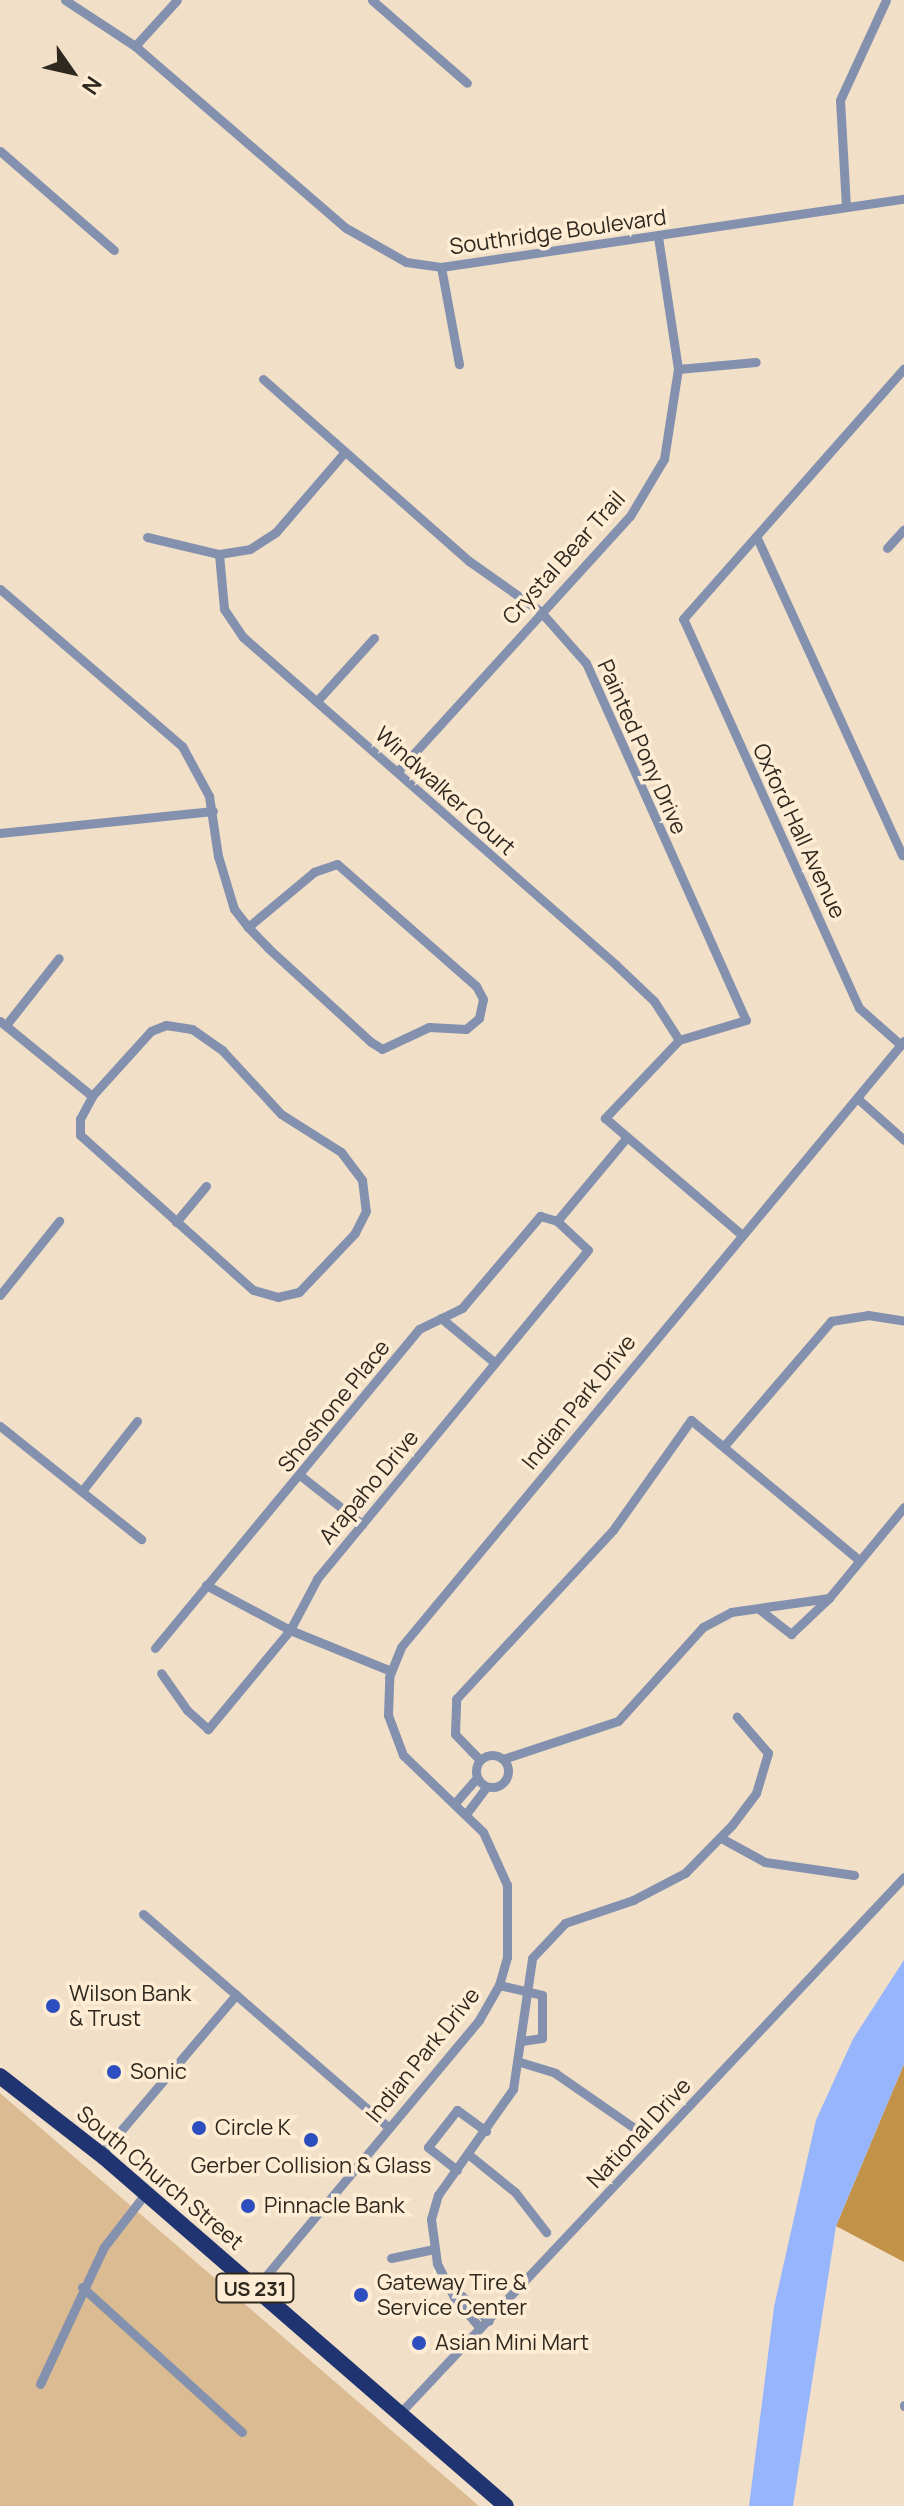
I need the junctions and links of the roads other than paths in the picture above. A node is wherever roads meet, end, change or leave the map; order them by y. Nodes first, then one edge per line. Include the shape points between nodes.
1 (65, 0) edge
2 (177, 0) edge
3 (372, 0) edge
4 (886, 0) edge
5 (135, 46) junction
6 (467, 83) dead end
7 (0, 151) edge
8 (904, 199) edge
9 (846, 207) junction
10 (658, 236) junction
11 (114, 250) dead end
12 (441, 267) junction
13 (756, 362) dead end
14 (459, 364) dead end
15 (904, 368) edge
16 (678, 369) junction
17 (263, 379) dead end
18 (343, 454) junction
19 (904, 529) edge
20 (147, 537) dead end
21 (757, 538) junction
22 (887, 548) dead end
23 (219, 554) junction
24 (0, 589) edge
25 (540, 611) junction
26 (374, 638) dead end
27 (317, 701) junction
28 (397, 772) junction
29 (213, 811) junction
30 (0, 833) edge
31 (902, 855) edge
32 (248, 927) junction
33 (59, 958) dead end
34 (3, 1023) edge
35 (679, 1040) junction
36 (902, 1043) edge
37 (92, 1096) junction
38 (857, 1098) junction
39 (627, 1137) junction
40 (904, 1140) edge
41 (206, 1186) dead end
42 (59, 1221) dead end
43 (557, 1221) junction
44 (176, 1222) junction
45 (741, 1234) junction
46 (0, 1295) edge
47 (441, 1318) junction
48 (904, 1321) edge
49 (495, 1363) junction
50 (137, 1421) dead end
51 (0, 1426) edge
52 (724, 1446) junction
53 (301, 1476) junction
54 (82, 1491) junction
55 (904, 1507) edge
56 (362, 1524) junction
57 (141, 1539) dead end
58 (859, 1560) junction
59 (206, 1585) junction
60 (829, 1598) junction
61 (759, 1609) junction
62 (290, 1630) junction
63 (155, 1648) dead end
64 (391, 1671) junction
65 (161, 1673) dead end
66 (737, 1717) dead end
67 (503, 1759) junction
68 (480, 1760) junction
69 (477, 1778) junction
70 (486, 1787) junction
71 (455, 1803) junction
72 (466, 1814) junction
73 (721, 1838) junction
74 (854, 1875) dead end
75 (904, 1877) edge
76 (143, 1914) dead end
77 (499, 1985) junction
78 (525, 1991) junction
79 (236, 1995) junction
80 (521, 2041) junction
81 (520, 2062) junction
82 (0, 2076) edge
83 (388, 2127) junction
84 (633, 2127) dead end
85 (486, 2131) junction
86 (101, 2154) junction
87 (468, 2154) junction
88 (457, 2170) junction
89 (145, 2194) junction
90 (546, 2232) dead end
91 (434, 2249) junction
92 (391, 2258) dead end
93 (82, 2287) junction
94 (452, 2287) junction
95 (255, 2289) junction
96 (489, 2321) junction
97 (480, 2328) junction
98 (40, 2384) dead end
99 (400, 2413) junction
100 (242, 2432) dead end
101 (506, 2506) edge

1 - 5 street, Southridge Boulevard
2 - 5 street
3 - 6 street
4 - 9 street via 840,100
5 - 12 street, Southridge Boulevard via 346,228 406,262
7 - 11 street
8 - 9 street, Southridge Boulevard
9 - 10 street, Southridge Boulevard
10 - 12 street, Southridge Boulevard
10 - 16 street, Crystal Bear Trail
12 - 14 street
13 - 16 street
15 - 21 street
16 - 25 street, Crystal Bear Trail via 664,459 646,492
17 - 18 street, Painted Pony Drive
18 - 23 street via 276,532 250,549
18 - 25 street, Painted Pony Drive via 469,561
19 - 22 street
20 - 23 street
21 - 31 street
21 - 36 street, Oxford Hall Avenue via 683,619 859,1008
23 - 27 street, Windwalker Court via 224,609 243,637
24 - 29 street via 182,746 201,775
25 - 28 street, Crystal Bear Trail
25 - 35 street, Painted Pony Drive via 586,663 746,1020
26 - 27 street
27 - 28 street, Windwalker Court
28 - 35 street, Windwalker Court via 654,1001
29 - 30 street
29 - 32 street via 227,889
32 - 32 street via 314,872 337,864 476,986 483,999 479,1018 466,1029 429,1027 382,1049
33 - 34 street
34 - 37 street
35 - 39 street via 605,1118
36 - 38 street, Indian Park Drive
37 - 44 street via 80,1119 80,1135
37 - 44 street via 151,1031 166,1025 192,1029 222,1050 281,1114 341,1152 362,1180 366,1211 324,1269 299,1292 278,1297 253,1290
38 - 40 street
38 - 45 street, Indian Park Drive
39 - 43 street
39 - 45 street
41 - 44 street
42 - 46 street
43 - 47 street, Shoshone Place via 540,1216 462,1308
43 - 49 street, Arapaho Drive via 588,1250
45 - 64 street, Indian Park Drive via 401,1647
47 - 49 street
47 - 53 street, Shoshone Place via 419,1329
48 - 52 street via 868,1315 831,1321
49 - 56 street, Arapaho Drive
50 - 54 street
51 - 54 street
52 - 58 street
52 - 68 street via 691,1420 613,1530 456,1699 455,1734
53 - 56 street
53 - 59 street, Shoshone Place
54 - 57 street
55 - 58 street
56 - 62 street, Arapaho Drive via 317,1579
58 - 60 street
59 - 62 street
59 - 63 street, Shoshone Place
60 - 61 street
60 - 61 street via 791,1634
61 - 67 street via 731,1612 703,1627 618,1721
62 - 64 street
62 - 65 street, Arapaho Drive via 208,1729
64 - 71 street, Indian Park Drive via 388,1715 403,1755
66 - 73 street via 768,1753 767,1768 756,1793
67 - 68 street via 491,1755
67 - 70 street via 507,1777 499,1786
68 - 69 street
69 - 70 street
69 - 71 street
70 - 72 street
71 - 72 street, Indian Park Drive
72 - 77 street, Indian Park Drive via 483,1832 507,1885 507,1957
73 - 74 street via 765,1862
73 - 78 street via 685,1873 633,1900 565,1923 532,1958
75 - 96 street, National Drive
76 - 79 street
77 - 78 street
77 - 83 street, Indian Park Drive via 479,2020
78 - 80 street
78 - 80 street via 542,1995 542,2038
79 - 83 street
79 - 86 street
80 - 81 street
81 - 84 street via 555,2073
81 - 85 street via 513,2089
82 - 86 highway, South Church Street / US 231
83 - 95 street, Indian Park Drive
85 - 87 street
85 - 88 street via 457,2110 428,2147
86 - 89 highway, South Church Street / US 231
87 - 88 street
87 - 90 street via 515,2192
88 - 91 street via 438,2195 431,2219
89 - 93 street via 104,2247
89 - 95 highway, South Church Street / US 231
91 - 92 street
91 - 94 street
93 - 98 street
93 - 100 street
94 - 96 street
94 - 97 street
95 - 99 highway, South Church Street / US 231
96 - 97 street, National Drive
97 - 99 street, National Drive
99 - 101 highway, South Church Street / US 231

